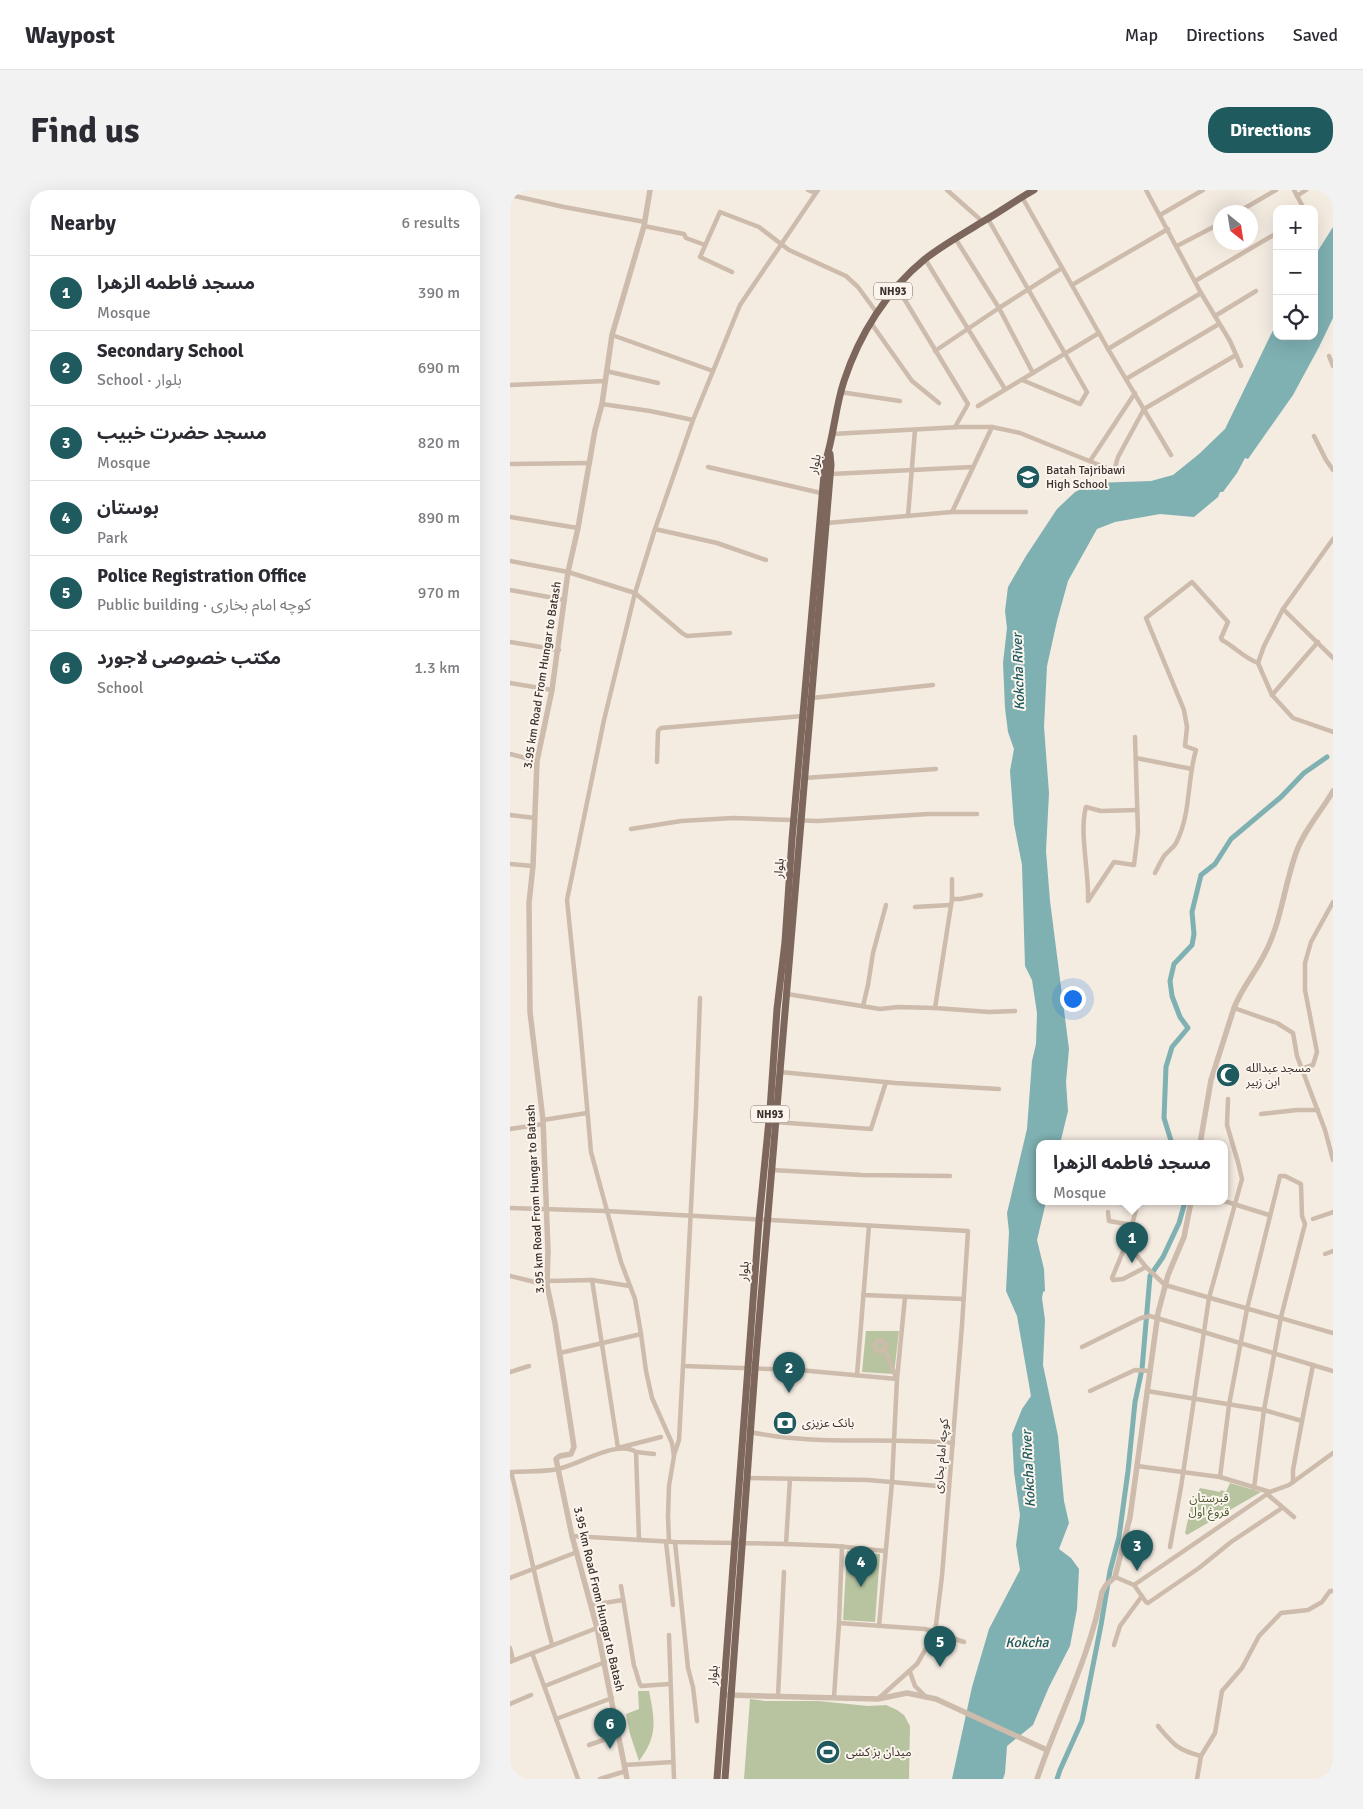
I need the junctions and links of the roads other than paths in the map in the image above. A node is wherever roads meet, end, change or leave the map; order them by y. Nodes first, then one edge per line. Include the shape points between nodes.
1 (650, 190) edge
2 (808, 190) edge
3 (947, 190) edge
4 (1034, 190) edge
5 (1146, 190) edge
6 (1203, 190) edge
7 (1276, 190) edge
8 (1294, 190) edge
9 (1306, 190) edge
10 (816, 192) edge
11 (510, 195) edge
12 (1297, 196) junction
13 (1022, 197) junction
14 (1250, 205) edge
15 (1302, 205) edge
16 (1160, 215) junction
17 (985, 220) junction
18 (645, 224) junction
19 (1213, 226) edge
20 (1168, 229) junction
21 (1273, 235) edge
22 (955, 238) junction
23 (780, 244) junction
24 (705, 245) junction
25 (1177, 246) junction
26 (925, 260) junction
27 (1062, 268) junction
28 (732, 272) dead end
29 (1195, 281) junction
30 (1072, 285) junction
31 (897, 286) junction
32 (1029, 288) junction
33 (1256, 291) dead end
34 (1201, 293) junction
35 (999, 308) junction
36 (877, 313) junction
37 (1215, 316) junction
38 (872, 322) junction
39 (1219, 324) junction
40 (967, 329) junction
41 (1099, 333) junction
42 (612, 335) junction
43 (1108, 349) junction
44 (935, 351) junction
45 (1065, 354) junction
46 (1236, 355) junction
47 (1329, 356) dead end
48 (1241, 366) dead end
49 (1333, 366) edge
50 (606, 371) junction
51 (714, 371) junction
52 (1033, 373) junction
53 (1126, 379) junction
54 (1022, 380) junction
55 (605, 381) junction
56 (658, 383) dead end
57 (510, 385) edge
58 (1005, 389) junction
59 (840, 392) junction
60 (1135, 393) junction
61 (900, 400) dead end
62 (602, 404) junction
63 (939, 404) dead end
64 (978, 406) dead end
65 (1144, 409) junction
66 (693, 420) junction
67 (955, 427) junction
68 (992, 427) junction
69 (915, 430) junction
70 (832, 434) junction
71 (1314, 436) dead end
72 (829, 451) junction
73 (1171, 455) dead end
74 (1090, 461) junction
75 (590, 463) junction
76 (510, 464) edge
77 (708, 467) dead end
78 (973, 467) junction
79 (913, 470) junction
80 (1333, 470) edge
81 (831, 474) junction
82 (821, 493) junction
83 (952, 512) junction
84 (1026, 512) dead end
85 (908, 516) junction
86 (510, 517) edge
87 (827, 524) junction
88 (578, 528) junction
89 (655, 529) junction
90 (821, 539) junction
91 (1333, 539) edge
92 (766, 560) dead end
93 (510, 561) edge
94 (568, 572) junction
95 (510, 590) edge
96 (635, 593) junction
97 (565, 600) junction
98 (1283, 609) junction
99 (730, 633) dead end
100 (510, 642) edge
101 (1318, 642) junction
102 (558, 650) junction
103 (1333, 658) edge
104 (1258, 663) junction
105 (510, 683) edge
106 (933, 685) dead end
107 (552, 690) junction
108 (1272, 695) junction
109 (812, 698) junction
110 (803, 716) junction
111 (1333, 732) edge
112 (1135, 737) dead end
113 (510, 754) edge
114 (1136, 758) junction
115 (537, 761) junction
116 (657, 762) dead end
117 (936, 769) dead end
118 (1192, 769) junction
119 (804, 778) junction
120 (1333, 791) edge
121 (1137, 810) junction
122 (977, 814) dead end
123 (510, 815) edge
124 (535, 818) junction
125 (797, 821) junction
126 (631, 829) dead end
127 (510, 864) edge
128 (533, 866) junction
129 (1155, 873) dead end
130 (952, 879) dead end
131 (981, 895) dead end
132 (952, 899) junction
133 (1333, 902) edge
134 (886, 905) dead end
135 (950, 905) junction
136 (915, 907) dead end
137 (788, 942) junction
138 (787, 994) junction
139 (700, 998) dead end
140 (863, 1006) junction
141 (935, 1008) junction
142 (1234, 1008) junction
143 (1015, 1011) dead end
144 (1301, 1069) junction
145 (780, 1072) junction
146 (886, 1082) junction
147 (999, 1089) dead end
148 (1228, 1100) dead end
149 (1318, 1110) junction
150 (587, 1113) junction
151 (1261, 1114) dead end
152 (543, 1122) junction
153 (775, 1122) junction
154 (510, 1129) edge
155 (1201, 1140) edge
156 (1333, 1160) edge
157 (772, 1170) junction
158 (950, 1176) dead end
159 (1228, 1202) edge
160 (1236, 1204) junction
161 (1137, 1205) edge
162 (1190, 1205) edge
163 (510, 1208) edge
164 (547, 1210) junction
165 (606, 1211) junction
166 (1108, 1212) dead end
167 (1333, 1212) edge
168 (1269, 1215) junction
169 (690, 1217) junction
170 (1312, 1220) dead end
171 (759, 1221) junction
172 (768, 1221) junction
173 (1132, 1224) junction
174 (869, 1226) junction
175 (1130, 1247) junction
176 (1333, 1252) edge
177 (1325, 1254) dead end
178 (1148, 1269) junction
179 (510, 1276) edge
180 (592, 1280) junction
181 (547, 1283) junction
182 (1165, 1285) junction
183 (630, 1286) junction
184 (864, 1295) junction
185 (905, 1297) junction
186 (964, 1298) junction
187 (1209, 1298) junction
188 (1247, 1309) junction
189 (1158, 1317) junction
190 (1281, 1317) junction
191 (1203, 1331) junction
192 (1333, 1333) edge
193 (641, 1334) junction
194 (1241, 1342) junction
195 (602, 1344) junction
196 (1082, 1347) dead end
197 (884, 1349) dead end
198 (560, 1353) junction
199 (1276, 1354) junction
200 (1312, 1365) junction
201 (529, 1366) dead end
202 (684, 1366) junction
203 (751, 1369) junction
204 (1146, 1371) junction
205 (1333, 1371) edge
206 (510, 1372) edge
207 (857, 1375) junction
208 (897, 1379) junction
209 (1090, 1391) dead end
210 (1147, 1391) junction
211 (1194, 1399) junction
212 (1228, 1405) junction
213 (1264, 1410) junction
214 (1302, 1421) junction
215 (750, 1432) junction
216 (661, 1436) dead end
217 (894, 1441) junction
218 (953, 1443) junction
219 (618, 1448) junction
220 (636, 1452) junction
221 (1333, 1453) edge
222 (654, 1454) dead end
223 (674, 1456) junction
224 (1137, 1466) junction
225 (558, 1469) junction
226 (510, 1471) edge
227 (1183, 1473) junction
228 (1220, 1477) junction
229 (746, 1478) junction
230 (790, 1479) junction
231 (892, 1482) junction
232 (1292, 1482) junction
233 (949, 1487) junction
234 (1254, 1488) junction
235 (1269, 1493) junction
236 (742, 1499) junction
237 (1282, 1508) junction
238 (1294, 1517) dead end
239 (572, 1536) junction
240 (639, 1540) junction
241 (667, 1542) junction
242 (675, 1542) junction
243 (786, 1544) junction
244 (738, 1545) junction
245 (842, 1546) junction
246 (1170, 1547) dead end
247 (885, 1551) junction
248 (577, 1552) junction
249 (532, 1569) junction
250 (784, 1572) dead end
251 (1115, 1576) junction
252 (510, 1578) edge
253 (1134, 1585) junction
254 (621, 1586) dead end
255 (1333, 1591) edge
256 (1142, 1596) junction
257 (623, 1600) junction
258 (591, 1605) junction
259 (673, 1605) dead end
260 (840, 1623) junction
261 (879, 1626) junction
262 (597, 1628) junction
263 (935, 1633) junction
264 (669, 1634) dead end
265 (964, 1642) dead end
266 (552, 1644) junction
267 (1114, 1645) dead end
268 (510, 1648) edge
269 (532, 1653) junction
270 (512, 1661) edge
271 (604, 1662) junction
272 (910, 1672) junction
273 (670, 1684) junction
274 (544, 1686) junction
275 (723, 1694) junction
276 (530, 1695) dead end
277 (731, 1695) junction
278 (778, 1696) junction
279 (834, 1697) junction
280 (926, 1697) junction
281 (612, 1698) junction
282 (878, 1699) junction
283 (510, 1704) edge
284 (556, 1718) junction
285 (697, 1721) dead end
286 (1158, 1726) dead end
287 (618, 1735) junction
288 (589, 1745) dead end
289 (1047, 1750) junction
290 (1200, 1756) junction
291 (673, 1762) junction
292 (625, 1768) junction
293 (578, 1779) edge
294 (600, 1779) edge
295 (627, 1779) edge
296 (674, 1779) edge
297 (717, 1779) edge
298 (725, 1779) edge
299 (1038, 1779) edge
300 (1198, 1779) edge

1 - 18 street, 3.95 km Road From Hungar to Batash
2 - 10 street
3 - 17 street
4 - 13 main road, NH93
5 - 16 street
6 - 16 street
7 - 14 street
8 - 12 street
9 - 12 street
10 - 23 street
11 - 18 street
12 - 15 street
13 - 17 main road, NH93
13 - 27 street
16 - 20 street
17 - 22 main road, NH93
17 - 32 street
18 - 24 street via 684,234 686,238
18 - 42 street, 3.95 km Road From Hungar to Batash
19 - 25 street
20 - 25 street
20 - 30 street
21 - 29 street
22 - 26 main road, NH93
22 - 35 street
23 - 24 street via 759,227 720,212
23 - 36 street via 846,276
23 - 51 street via 740,305
24 - 28 street via 701,258
25 - 29 street
26 - 31 main road, NH93
26 - 40 street
27 - 30 street
27 - 32 street
29 - 34 street
30 - 41 street
31 - 36 main road, NH93
31 - 44 street
32 - 35 street
32 - 45 street
33 - 37 street
34 - 37 street
34 - 43 street
35 - 40 street
35 - 52 street
36 - 38 main road, NH93
37 - 39 street
38 - 59 main road, NH93 via 852,358
38 - 63 street via 912,381
39 - 46 street
39 - 53 street
40 - 44 street
40 - 58 street
41 - 43 street
41 - 45 street
42 - 50 street, 3.95 km Road From Hungar to Batash
42 - 51 street
43 - 53 street
44 - 67 street via 968,404
45 - 52 street
45 - 54 street via 1087,392 1080,404
46 - 48 street
46 - 65 street
47 - 49 street
50 - 55 street, 3.95 km Road From Hungar to Batash
50 - 56 street
51 - 66 street
52 - 54 street
53 - 60 street
54 - 58 street
55 - 57 street
55 - 62 street, 3.95 km Road From Hungar to Batash
58 - 64 street
59 - 61 street
59 - 70 main road, NH93
60 - 65 street
60 - 74 street
62 - 66 street
62 - 75 street, 3.95 km Road From Hungar to Batash
65 - 73 street
65 - 74 street via 1118,456 1114,471
66 - 89 street
67 - 68 street
67 - 69 street
68 - 74 street via 1020,434
68 - 78 street
69 - 70 street
69 - 79 street
70 - 72 main road, NH93
71 - 80 street
72 - 81 main road, بلوار / NH93
72 - 82 main road, بلوار / NH93
75 - 76 street
75 - 88 street, 3.95 km Road From Hungar to Batash
77 - 82 street
78 - 79 street
78 - 83 street
79 - 81 street
79 - 85 street
81 - 87 main road, بلوار / NH93
82 - 90 main road, بلوار / NH93
83 - 84 street
83 - 85 street
85 - 87 street
86 - 88 street
87 - 90 main road, بلوار / NH93
88 - 94 street, 3.95 km Road From Hungar to Batash
89 - 92 street
89 - 96 street
90 - 109 main road, بلوار / NH93
90 - 110 main road, بلوار / NH93
91 - 98 street
93 - 94 street
94 - 96 street
94 - 97 street, 3.95 km Road From Hungar to Batash
95 - 97 street
96 - 99 street via 687,636
96 - 150 street via 566,900
97 - 102 street, 3.95 km Road From Hungar to Batash
98 - 101 street
98 - 104 street
100 - 102 street
101 - 103 street
101 - 108 street
102 - 107 street, 3.95 km Road From Hungar to Batash
104 - 108 street
104 - 118 street via 1222,640 1228,622 1192,582 1146,618 1184,710 1185,746 1196,750
105 - 107 street
106 - 109 street
107 - 115 street, 3.95 km Road From Hungar to Batash
108 - 111 street via 1293,718
109 - 119 main road, بلوار / NH93
110 - 116 street via 660,728
110 - 125 main road, بلوار / NH93
112 - 114 street
113 - 115 street
114 - 118 street
114 - 121 street
115 - 124 street, 3.95 km Road From Hungar to Batash
117 - 119 street
118 - 129 street via 1180,835
119 - 125 main road, بلوار / NH93
120 - 142 street via 1305,833 1265,955 1238,996
121 - 121 street via 1134,865 1114,862 1088,901 1086,807 1101,812
122 - 125 street
123 - 124 street
124 - 128 street, 3.95 km Road From Hungar to Batash
125 - 126 street via 733,818 681,821
125 - 137 main road, بلوار / NH93
127 - 128 street
128 - 152 street, 3.95 km Road From Hungar to Batash via 529,904 530,1012
130 - 132 street
131 - 132 street
132 - 135 street
133 - 144 street via 1311,942 1305,963 1305,990 1317,1052 1313,1065
134 - 140 street
135 - 136 street
135 - 141 street
137 - 138 main road, بلوار / NH93
137 - 171 main road, بلوار / NH93 via 777,1009
138 - 140 street
138 - 145 main road, بلوار / NH93
139 - 169 street
140 - 141 street via 880,1009
141 - 143 street
142 - 144 street via 1290,1029
142 - 155 street via 1211,1080
144 - 149 street
145 - 146 street
145 - 153 main road, بلوار / NH93
146 - 147 street
146 - 153 street via 871,1129
148 - 160 street via 1227,1125 1242,1178
149 - 151 street
149 - 156 street
150 - 152 street
150 - 165 street via 591,1152
152 - 154 street
152 - 164 street, 3.95 km Road From Hungar to Batash
153 - 157 main road, بلوار / NH93
157 - 158 street
157 - 172 main road, بلوار / NH93
159 - 160 street
160 - 168 street
160 - 187 street
161 - 173 street
162 - 182 street via 1184,1237
163 - 164 street
164 - 165 street
164 - 181 street, 3.95 km Road From Hungar to Batash
165 - 169 street
165 - 183 street
166 - 173 street via 1109,1221
167 - 170 street
168 - 188 street
168 - 190 street via 1280,1176 1301,1184 1305,1224
169 - 171 street
169 - 202 street
171 - 172 street
171 - 203 main road, بلوار / NH93
172 - 174 street
172 - 203 main road, بلوار / NH93
173 - 175 street
174 - 184 street
174 - 186 street, کوچه امام بخاری via 967,1230
175 - 178 street
175 - 178 street via 1124,1249 1113,1280
176 - 177 street
178 - 182 street
179 - 181 street
180 - 181 street
180 - 183 street
180 - 195 street
181 - 198 street, 3.95 km Road From Hungar to Batash
182 - 187 street
182 - 189 street
183 - 193 street
184 - 185 street
184 - 207 street
185 - 186 street
185 - 208 street
186 - 218 street, کوچه امام بخاری
187 - 188 street
187 - 191 street
188 - 190 street
188 - 194 street
189 - 191 street
189 - 196 street via 1141,1318
189 - 204 street
190 - 192 street
190 - 199 street
191 - 194 street
191 - 211 street
193 - 195 street
193 - 223 street via 652,1398 672,1443
194 - 199 street
194 - 212 street
195 - 198 street
195 - 219 street
197 - 208 street
198 - 225 street, 3.95 km Road From Hungar to Batash via 574,1447 571,1454 556,1459
199 - 200 street
199 - 213 street
200 - 205 street
200 - 214 street
201 - 206 street
202 - 203 street
202 - 223 street via 679,1440
203 - 207 street
203 - 215 main road, بلوار / NH93
203 - 236 main road, بلوار / NH93
204 - 209 street via 1135,1370
204 - 210 street
207 - 208 street
208 - 217 street
210 - 211 street
210 - 224 street
211 - 212 street
211 - 227 street
212 - 213 street
212 - 228 street
213 - 214 street
213 - 234 street
214 - 232 street
215 - 217 street via 776,1438
215 - 229 main road, بلوار / NH93
216 - 219 street
217 - 218 street
217 - 231 street
218 - 233 street, کوچه امام بخاری
219 - 220 street
219 - 225 street
220 - 222 street
220 - 240 street
221 - 232 street
223 - 241 street via 669,1486
224 - 227 street
224 - 251 street via 1130,1517
225 - 226 street
225 - 239 street, 3.95 km Road From Hungar to Batash
226 - 249 street
227 - 228 street
227 - 246 street
228 - 234 street
229 - 230 street
229 - 236 main road, بلوار / NH93
230 - 231 street
230 - 243 street
231 - 233 street
231 - 247 street
232 - 235 street
233 - 263 street, کوچه امام بخاری
234 - 235 street
235 - 237 street
235 - 253 street
236 - 244 main road, بلوار / NH93
237 - 238 street
237 - 256 street via 1151,1602 1146,1602
239 - 240 street
239 - 248 street, 3.95 km Road From Hungar to Batash
240 - 241 street
241 - 242 street
241 - 259 street
242 - 244 street
242 - 285 street
243 - 244 street
243 - 245 street
244 - 275 main road, بلوار / NH93
244 - 277 main road, بلوار / NH93
245 - 247 street
245 - 260 street
247 - 261 street
248 - 249 street
248 - 258 street, 3.95 km Road From Hungar to Batash
249 - 252 street
249 - 266 street
250 - 278 street
251 - 253 street
251 - 289 street via 1102,1592 1089,1646
253 - 256 street
254 - 257 street
255 - 290 street via 1308,1610 1281,1613 1259,1636 1242,1668 1222,1690 1215,1733
256 - 267 street via 1120,1626
257 - 258 street
257 - 273 street via 640,1684
258 - 262 street, 3.95 km Road From Hungar to Batash
260 - 261 street
260 - 279 street
261 - 263 street via 925,1629
262 - 266 street
262 - 271 street, 3.95 km Road From Hungar to Batash
263 - 265 street
263 - 272 street, کوچه امام بخاری
264 - 273 street
266 - 269 street
268 - 270 street
269 - 270 street
269 - 274 street
271 - 274 street
271 - 281 street, 3.95 km Road From Hungar to Batash
272 - 280 street via 915,1686
272 - 282 street, کوچه امام بخاری
273 - 291 street
274 - 284 street
275 - 277 street
275 - 297 main road, بلوار / NH93
276 - 283 street
277 - 278 street
277 - 298 main road, بلوار / NH93
278 - 279 street
279 - 282 street
280 - 282 street via 907,1693
280 - 289 street via 958,1708
281 - 284 street
281 - 287 street, 3.95 km Road From Hungar to Batash
284 - 293 street
286 - 290 street via 1178,1748
287 - 288 street
287 - 292 street, 3.95 km Road From Hungar to Batash
289 - 299 street
290 - 300 street
291 - 292 street
291 - 296 street
292 - 294 street
292 - 295 street, 3.95 km Road From Hungar to Batash

